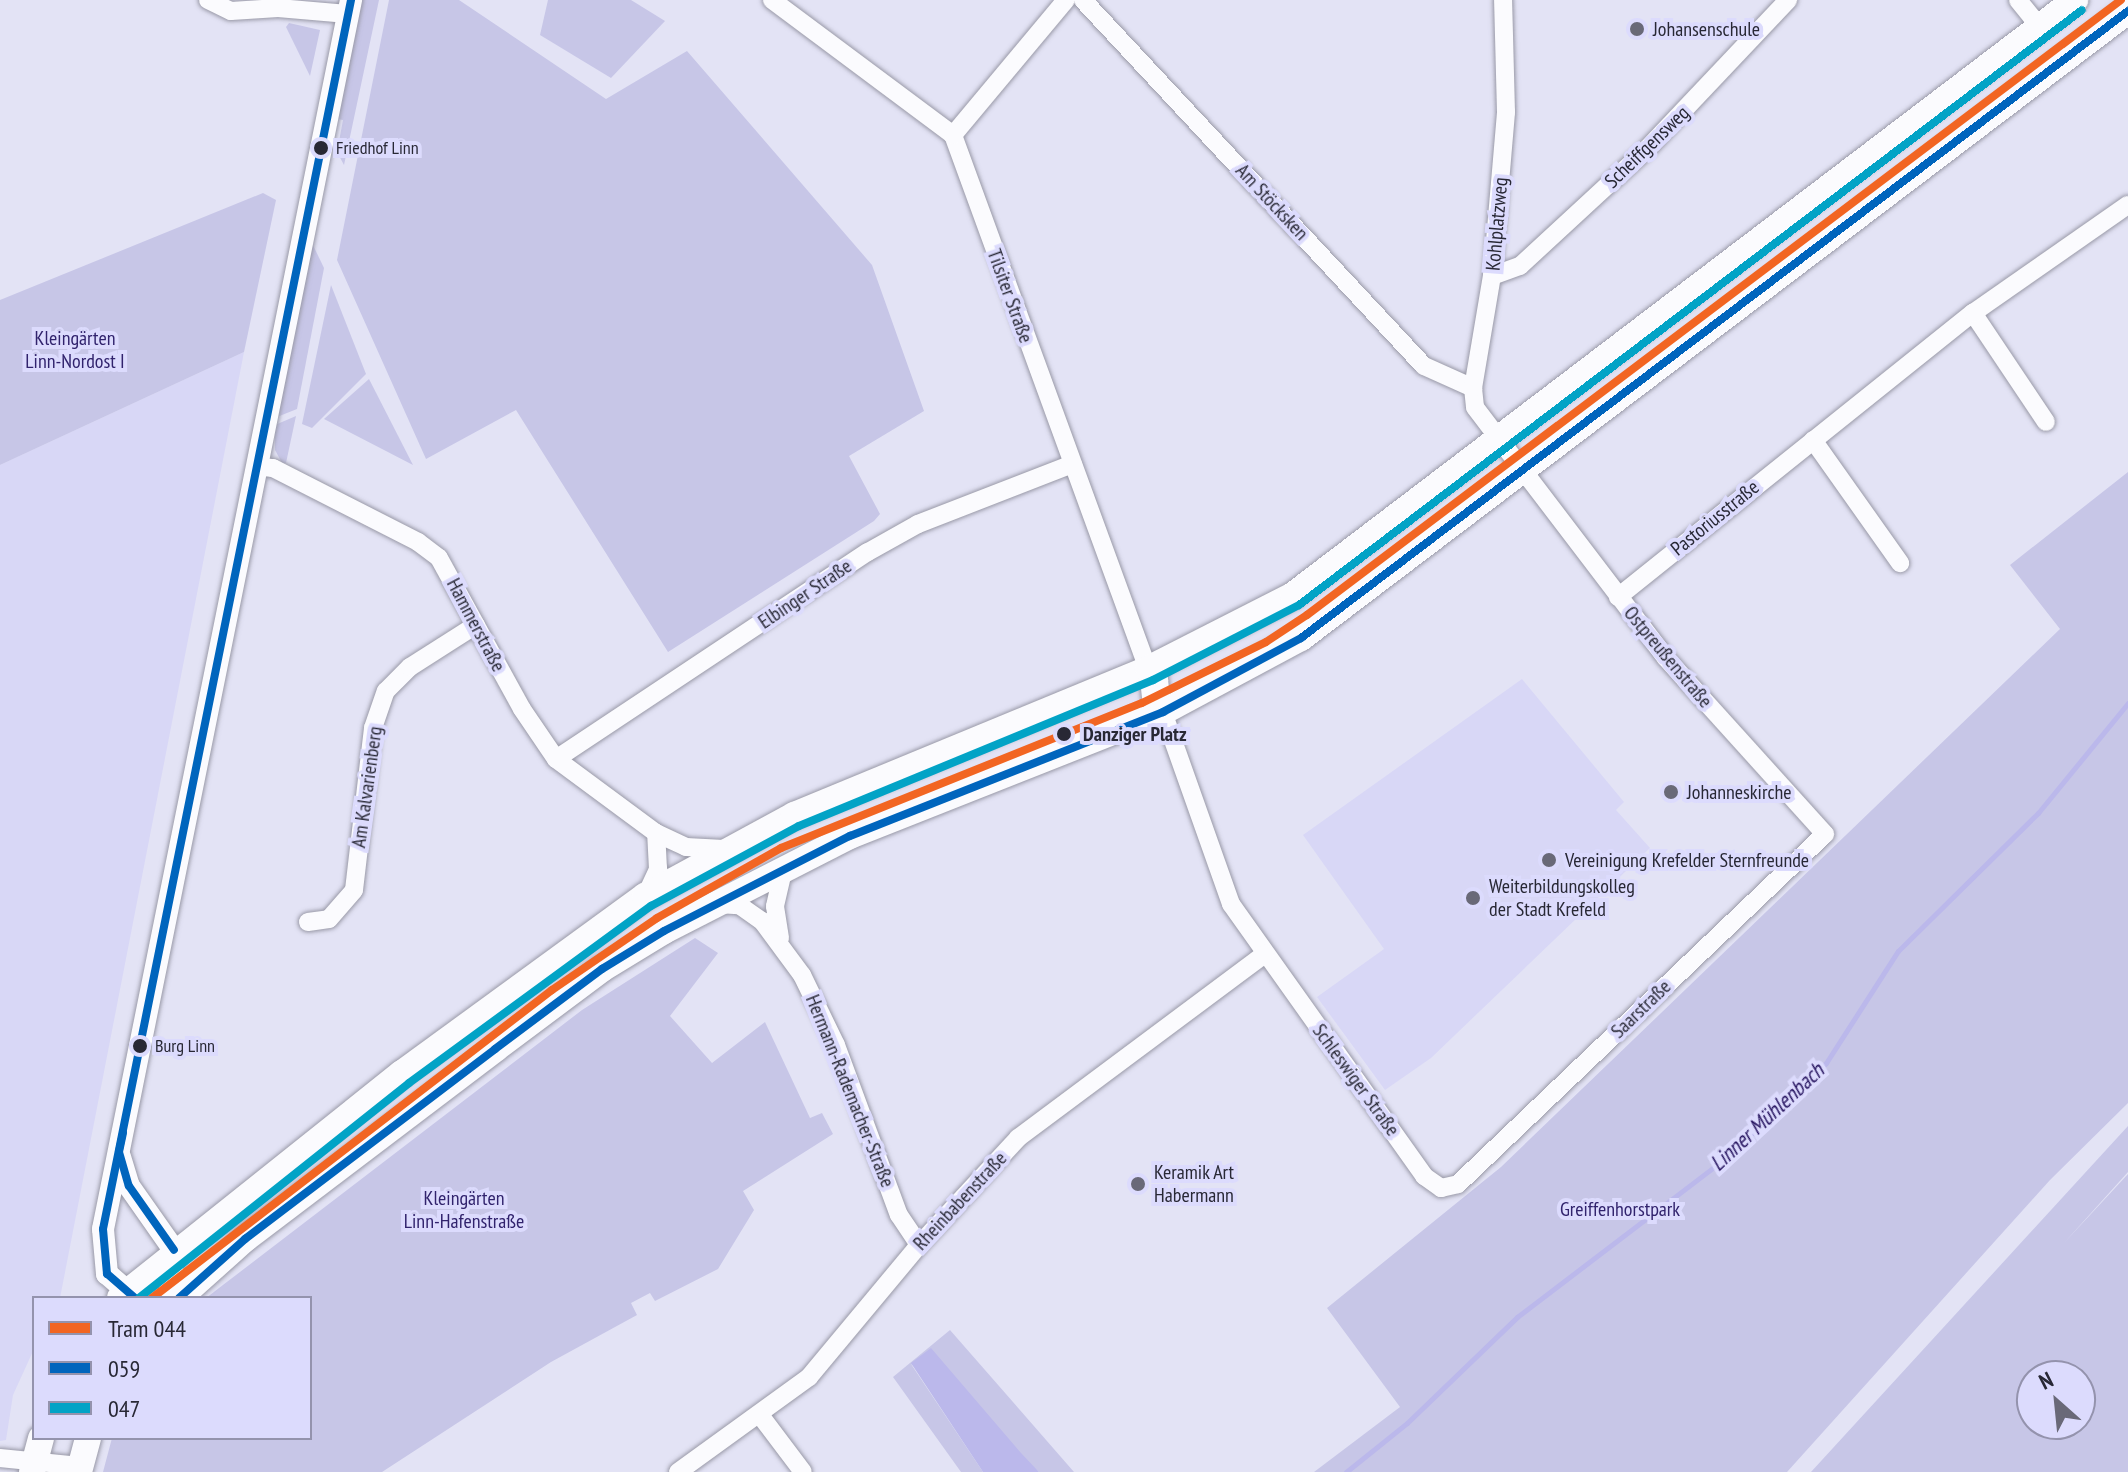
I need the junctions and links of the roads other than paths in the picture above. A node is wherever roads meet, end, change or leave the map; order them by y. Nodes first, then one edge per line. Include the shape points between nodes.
1 (208, 0) edge
2 (772, 0) edge
3 (1066, 0) edge
4 (1083, 0) edge
5 (1503, 0) edge
6 (1788, 0) edge
7 (2018, 0) edge
8 (2075, 0) edge
9 (278, 4) edge
10 (349, 7) edge
11 (2128, 11) edge
12 (2041, 28) junction
13 (953, 135) junction
14 (2128, 205) edge
15 (1492, 276) junction
16 (1973, 313) junction
17 (1473, 388) junction
18 (2046, 422) dead end
19 (1499, 439) junction
20 (1813, 440) junction
21 (1073, 464) junction
22 (256, 466) junction
23 (1523, 471) junction
24 (1900, 563) dead end
25 (1618, 597) junction
26 (476, 625) junction
27 (1148, 669) junction
28 (1163, 712) junction
29 (556, 759) junction
30 (656, 833) junction
31 (1825, 834) joint
32 (731, 848) junction
33 (784, 868) junction
34 (645, 896) junction
35 (713, 904) junction
36 (308, 922) dead end
37 (780, 938) junction
38 (1265, 954) junction
39 (119, 1152) junction
40 (1458, 1184) joint
41 (919, 1245) junction
42 (174, 1250) junction
43 (127, 1296) edge
44 (169, 1296) edge
45 (181, 1296) edge
46 (760, 1415) junction
47 (87, 1440) edge
48 (36, 1456) edge
49 (0, 1458) edge
50 (79, 1469) edge
51 (678, 1472) edge
52 (803, 1472) edge

1 - 9 street via 231,11
2 - 13 street
3 - 13 street
4 - 17 street, Am Stöcksken via 1424,366
5 - 15 street, Kohlplatzweg via 1506,112
6 - 15 street, Scheiffgensweg via 1648,148 1520,266
7 - 12 street
8 - 12 main road
9 - 10 street
10 - 22 street
11 - 23 main road
12 - 19 main road
13 - 21 street, Tilsiter Straße
14 - 16 street, Pastoriusstraße
15 - 17 street, Kohlplatzweg
16 - 18 street
16 - 20 street, Pastoriusstraße
17 - 19 street via 1475,407
19 - 23 street, Ostpreußenstraße
19 - 27 main road via 1293,595
20 - 24 street
20 - 25 street, Pastoriusstraße
21 - 27 street, Tilsiter Straße
21 - 29 street, Elbinger Straße via 918,524 868,552
22 - 26 street, Hammerstraße via 273,468 418,542 439,558
22 - 39 street
23 - 25 street, Ostpreußenstraße
23 - 28 main road via 1301,638
25 - 31 street, Ostpreußenstraße
26 - 29 street, Hammerstraße
26 - 36 street, Am Kalvarienberg via 410,667 386,691 373,728 354,890 329,919
27 - 28 street via 1151,698
27 - 32 main road via 829,799
28 - 33 main road via 850,836
28 - 38 street via 1208,827 1225,892
29 - 30 street, Hammerstraße
30 - 32 street, Hammerstraße via 693,849
30 - 34 street via 658,869
31 - 40 street, Saarstraße
32 - 34 main road
33 - 35 main road
33 - 37 street, Hermann-Rademacher-Straße via 775,906
34 - 42 main road via 461,1028
35 - 37 street, Hermann-Rademacher-Straße via 739,905
35 - 45 main road via 590,978 245,1239
37 - 41 street, Hermann-Rademacher-Straße via 825,1019 899,1215
38 - 40 street, Schleswiger Straße via 1424,1176 1441,1188
38 - 41 street, Rheinbabenstraße via 1018,1138
39 - 42 street via 129,1186
39 - 43 street via 103,1252 110,1280
41 - 46 street, Rheinbabenstraße via 809,1377
42 - 43 main road
42 - 44 street
46 - 51 street, Rheinbabenstraße
46 - 52 street
47 - 50 main road
48 - 49 street
48 - 50 street

